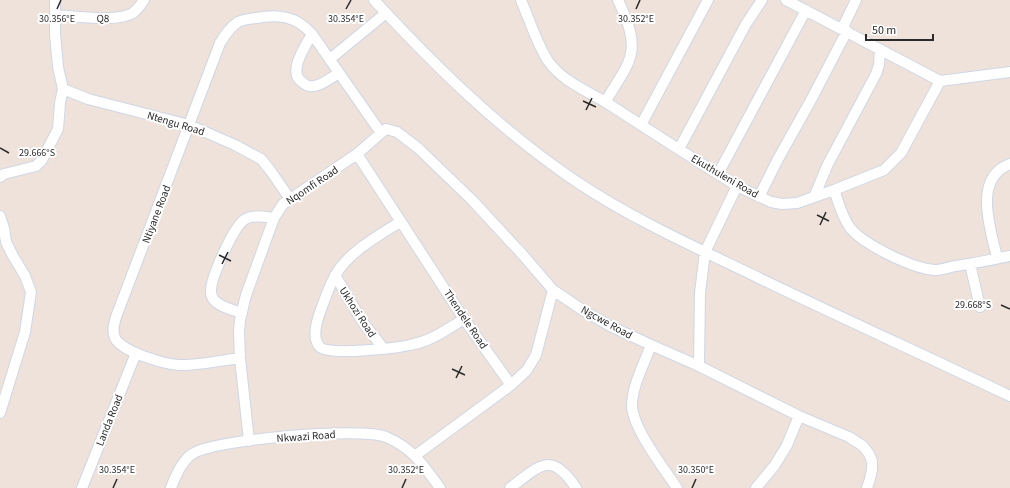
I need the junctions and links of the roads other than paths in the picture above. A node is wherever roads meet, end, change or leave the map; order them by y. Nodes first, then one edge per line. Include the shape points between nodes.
1 (55, 0) edge
2 (144, 0) edge
3 (374, 0) edge
4 (521, 0) edge
5 (618, 0) edge
6 (708, 0) edge
7 (762, 0) edge
8 (786, 0) edge
9 (856, 0) edge
10 (806, 10) junction
11 (386, 13) junction
12 (56, 15) junction
13 (845, 30) junction
14 (312, 34) junction
15 (880, 49) junction
16 (330, 60) junction
17 (1010, 72) edge
18 (339, 73) junction
19 (940, 81) junction
20 (63, 89) junction
21 (605, 102) junction
22 (189, 125) junction
23 (641, 125) junction
24 (381, 133) junction
25 (679, 149) junction
26 (357, 154) junction
27 (1010, 164) edge
28 (718, 174) junction
29 (0, 177) edge
30 (738, 186) junction
31 (834, 190) junction
32 (759, 197) junction
33 (814, 197) junction
34 (290, 199) junction
35 (0, 216) edge
36 (274, 218) junction
37 (400, 222) junction
38 (705, 252) junction
39 (1010, 256) edge
40 (997, 258) junction
41 (970, 264) junction
42 (335, 275) junction
43 (552, 290) junction
44 (980, 307) dead end
45 (242, 313) junction
46 (464, 319) junction
47 (651, 345) junction
48 (382, 348) junction
49 (136, 353) junction
50 (240, 358) junction
51 (699, 366) junction
52 (510, 385) junction
53 (1010, 396) edge
54 (0, 413) edge
55 (799, 416) junction
56 (248, 440) junction
57 (416, 455) junction
58 (82, 488) edge
59 (171, 488) edge
60 (440, 488) edge
61 (510, 488) edge
62 (576, 488) edge
63 (677, 488) edge
64 (756, 488) edge
65 (867, 488) edge

1 - 12 street
2 - 12 street, Q8 via 134,13 124,17
3 - 11 street
4 - 21 street, Ekuthuleni Road via 548,61 570,81
5 - 21 street via 631,33 632,51 628,65
6 - 23 street
7 - 25 street via 746,24
8 - 10 street
9 - 13 street
10 - 13 street
10 - 28 street
11 - 16 street
11 - 38 street via 460,88 542,157 618,207 667,235
12 - 20 street via 58,67
13 - 15 street
13 - 32 street
14 - 16 street
14 - 18 street via 302,50 297,67 299,80 314,86
14 - 22 street, Ntiyane Road via 305,26 292,19 278,16 247,19 233,26 220,43
15 - 19 street
15 - 33 street via 876,74 828,164
16 - 18 street
17 - 19 street
18 - 24 street
19 - 31 street, Ekuthuleni Road via 909,141 894,162 873,176
20 - 22 street, Ntengu Road via 88,99
20 - 29 street via 58,129 42,160 36,166
21 - 23 street, Ekuthuleni Road
22 - 34 street, Ntengu Road via 235,144 261,159
22 - 49 street, Ntiyane Road via 115,321 115,338
23 - 25 street, Ekuthuleni Road
24 - 26 street, Nqomfi Road
24 - 43 street, Ngcwe Road via 386,130 397,132 418,148 472,200
25 - 28 street, Ekuthuleni Road
26 - 34 street, Nqomfi Road
26 - 37 street, Thendele Road
27 - 40 street via 994,176 986,196
28 - 30 street, Ekuthuleni Road
30 - 32 street, Ekuthuleni Road
30 - 38 street
31 - 33 street, Ekuthuleni Road
31 - 41 street via 844,218 851,228 858,236 876,247 900,260 935,270
32 - 33 street, Ekuthuleni Road via 782,204 797,203
34 - 36 street, Nqomfi Road via 283,204
35 - 54 street via 6,242 31,292 25,332
36 - 45 street, Nqomfi Road
36 - 45 street via 250,217 240,224 230,239 212,282 211,293 214,300
37 - 42 street, Ukhozi Road via 372,239
37 - 46 street, Thendele Road
38 - 51 street via 700,293
38 - 53 street
39 - 40 street
40 - 41 street
41 - 44 street
42 - 48 street, Ukhozi Road via 362,321
42 - 48 street, Ukhozi Road via 316,328 319,346 326,351
43 - 47 street, Ngcwe Road via 610,326
43 - 52 street via 536,354 527,370
45 - 50 street, Nqomfi Road via 239,332
46 - 48 street, Ukhozi Road via 428,340 411,345
46 - 52 street, Thendele Road
47 - 51 street, Ngcwe Road
47 - 63 street via 634,393 633,416
49 - 50 street, Ntiyane Road via 167,364 180,365
49 - 58 street, Landa Road
50 - 56 street, Nqomfi Road
51 - 55 street, Ngcwe Road
52 - 57 street
55 - 64 street via 788,445
55 - 65 street, Ngcwe Road via 849,437 863,446 872,461
56 - 57 street, Nkwazi Road via 318,434 384,436
56 - 59 street, Nkwazi Road via 204,448 192,454 176,475
57 - 60 street, Nkwazi Road
61 - 62 street via 534,470 550,465 562,470

